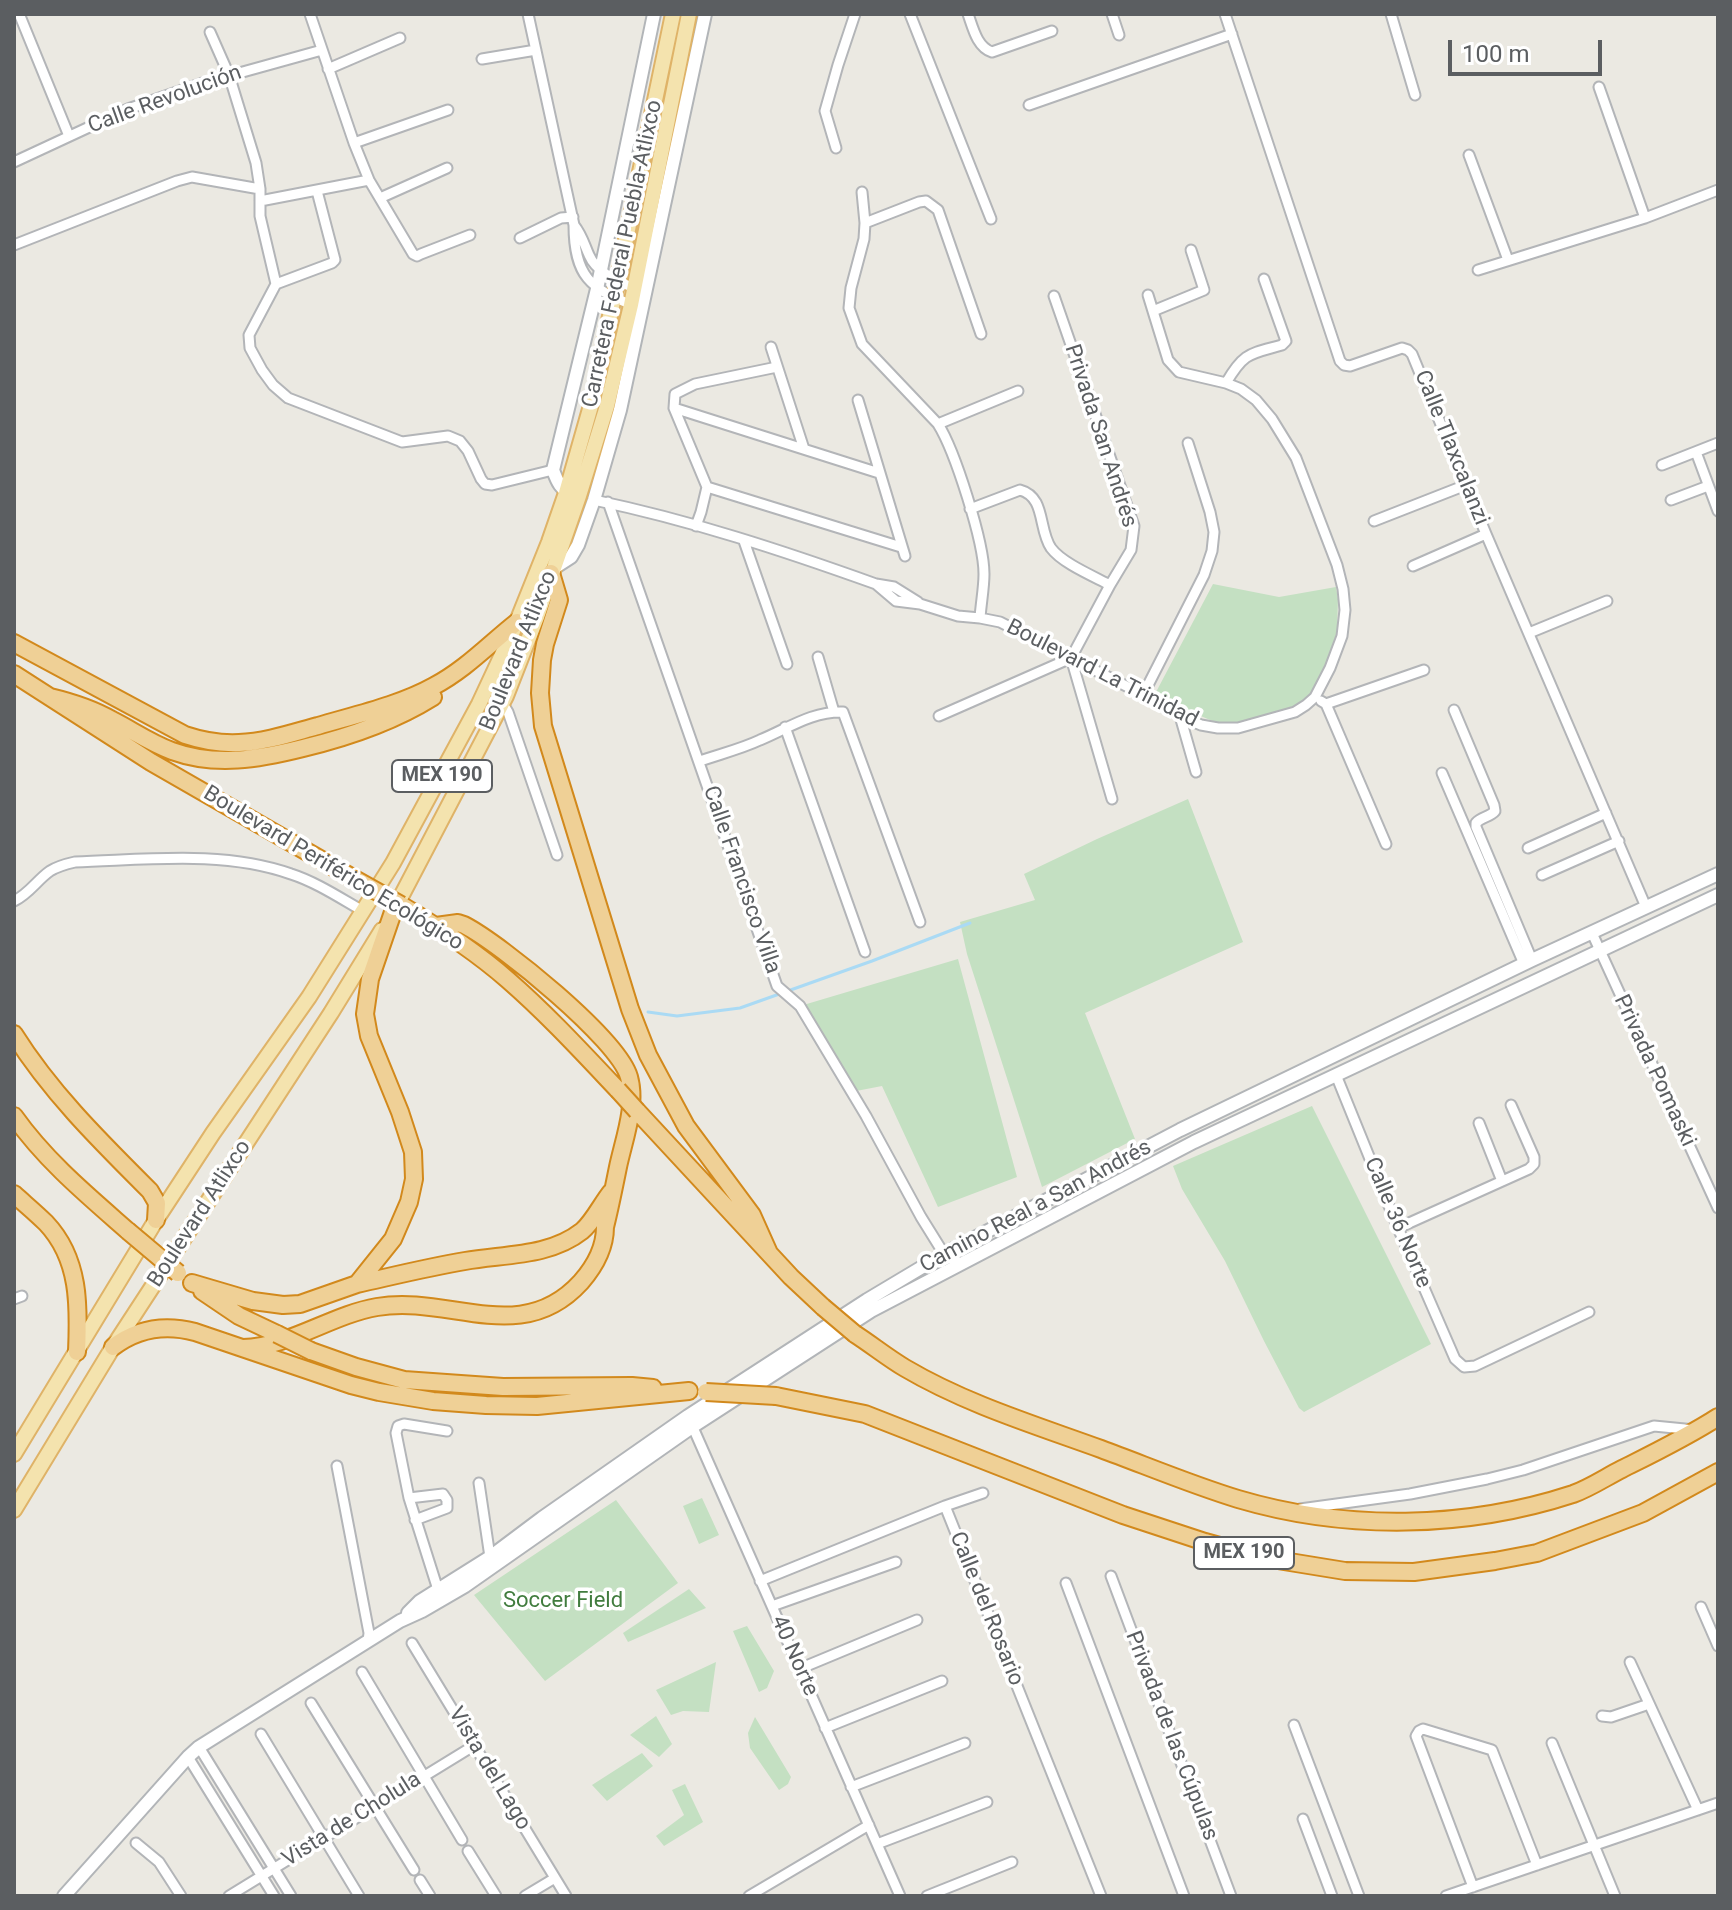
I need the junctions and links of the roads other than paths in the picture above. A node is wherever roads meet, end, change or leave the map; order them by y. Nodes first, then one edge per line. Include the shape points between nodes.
1 (310, 14) edge
2 (528, 14) edge
3 (654, 14) edge
4 (673, 14) edge
5 (689, 14) edge
6 (705, 14) edge
7 (855, 14) edge
8 (910, 14) edge
9 (968, 14) edge
10 (1112, 14) edge
11 (1225, 14) edge
12 (1391, 14) edge
13 (20, 16) edge
14 (1052, 31) dead end
15 (210, 32) dead end
16 (1232, 34) junction
17 (1119, 35) dead end
18 (400, 38) dead end
19 (322, 50) junction
20 (536, 50) junction
21 (482, 59) dead end
22 (328, 69) junction
23 (229, 75) junction
24 (1599, 87) dead end
25 (1415, 95) dead end
26 (1029, 105) dead end
27 (448, 110) dead end
28 (69, 136) junction
29 (354, 143) junction
30 (836, 148) dead end
31 (1469, 155) dead end
32 (14, 162) edge
33 (447, 168) dead end
34 (369, 180) junction
35 (260, 189) junction
36 (1718, 190) edge
37 (317, 191) junction
38 (862, 192) dead end
39 (380, 198) junction
40 (260, 201) junction
41 (1645, 218) junction
42 (991, 219) dead end
43 (574, 221) junction
44 (865, 223) junction
45 (470, 235) dead end
46 (520, 238) dead end
47 (14, 245) edge
48 (1191, 250) dead end
49 (1508, 260) junction
50 (1478, 270) dead end
51 (601, 271) junction
52 (1264, 279) dead end
53 (618, 280) junction
54 (276, 284) junction
55 (597, 289) junction
56 (640, 290) junction
57 (1148, 295) dead end
58 (1054, 296) dead end
59 (614, 298) junction
60 (636, 307) junction
61 (1153, 311) junction
62 (981, 334) dead end
63 (771, 347) dead end
64 (777, 367) junction
65 (1226, 383) junction
66 (1018, 391) dead end
67 (858, 400) dead end
68 (674, 408) junction
69 (938, 424) junction
70 (1188, 443) dead end
71 (1718, 443) edge
72 (804, 449) junction
73 (1696, 452) junction
74 (1662, 465) dead end
75 (553, 470) junction
76 (879, 473) junction
77 (1466, 485) junction
78 (1708, 486) junction
79 (707, 487) junction
80 (572, 494) junction
81 (594, 500) junction
82 (1671, 500) dead end
83 (608, 502) junction
84 (970, 509) junction
85 (1718, 511) edge
86 (1374, 521) dead end
87 (696, 526) junction
88 (1486, 534) junction
89 (744, 541) junction
90 (1413, 566) dead end
91 (552, 570) junction
92 (1110, 585) junction
93 (1607, 601) dead end
94 (980, 618) junction
95 (515, 625) junction
96 (1529, 633) junction
97 (14, 643) edge
98 (818, 657) dead end
99 (1071, 658) junction
100 (787, 664) dead end
101 (1424, 670) dead end
102 (17, 676) edge
103 (1143, 695) junction
104 (50, 697) junction
105 (1315, 697) junction
106 (502, 702) junction
107 (1326, 704) junction
108 (1454, 710) dead end
109 (838, 712) junction
110 (939, 716) dead end
111 (1180, 716) junction
112 (785, 727) junction
113 (700, 761) junction
114 (1196, 772) dead end
115 (1442, 773) dead end
116 (1112, 799) dead end
117 (1606, 813) junction
118 (1619, 841) junction
119 (1386, 844) dead end
120 (1528, 848) dead end
121 (557, 855) dead end
122 (1718, 874) edge
123 (1542, 875) dead end
124 (1718, 895) edge
125 (14, 901) edge
126 (1646, 907) junction
127 (363, 911) junction
128 (393, 912) junction
129 (920, 922) dead end
130 (436, 926) junction
131 (1592, 933) junction
132 (865, 952) dead end
133 (1599, 952) junction
134 (1528, 962) junction
135 (1460, 995) junction
136 (309, 997) junction
137 (1468, 1012) junction
138 (331, 1013) junction
139 (14, 1034) edge
140 (1336, 1075) junction
141 (1511, 1105) dead end
142 (14, 1116) edge
143 (1479, 1123) dead end
144 (1089, 1177) junction
145 (1502, 1181) junction
146 (613, 1189) junction
147 (1099, 1191) junction
148 (14, 1194) edge
149 (1718, 1208) edge
150 (156, 1220) junction
151 (1398, 1228) junction
152 (769, 1253) junction
153 (944, 1254) junction
154 (961, 1264) junction
155 (192, 1283) junction
156 (357, 1284) junction
157 (1589, 1312) dead end
158 (113, 1347) junction
159 (243, 1348) junction
160 (77, 1352) junction
161 (698, 1392) junction
162 (1718, 1417) edge
163 (690, 1422) junction
164 (1698, 1430) junction
165 (447, 1431) dead end
166 (14, 1454) edge
167 (337, 1466) dead end
168 (1718, 1472) edge
169 (479, 1483) dead end
170 (983, 1493) dead end
171 (409, 1498) junction
172 (945, 1506) junction
173 (14, 1510) edge
174 (1292, 1511) junction
175 (415, 1520) junction
176 (490, 1557) junction
177 (896, 1562) dead end
178 (1111, 1576) dead end
179 (760, 1581) junction
180 (1066, 1583) dead end
181 (440, 1594) junction
182 (772, 1606) junction
183 (1701, 1607) dead end
184 (917, 1620) dead end
185 (368, 1641) junction
186 (412, 1643) dead end
187 (1718, 1646) edge
188 (1630, 1662) dead end
189 (799, 1669) junction
190 (362, 1672) dead end
191 (942, 1681) dead end
192 (311, 1703) dead end
193 (1649, 1704) junction
194 (1602, 1716) dead end
195 (1294, 1725) dead end
196 (825, 1728) junction
197 (261, 1734) dead end
198 (965, 1743) dead end
199 (1552, 1743) dead end
200 (475, 1745) junction
201 (199, 1747) junction
202 (188, 1757) junction
203 (424, 1776) junction
204 (851, 1787) junction
205 (987, 1802) dead end
206 (1718, 1803) edge
207 (375, 1806) junction
208 (1698, 1810) junction
209 (1303, 1819) dead end
210 (869, 1825) junction
211 (324, 1838) junction
212 (462, 1840) dead end
213 (136, 1843) dead end
214 (877, 1844) junction
215 (1593, 1845) junction
216 (468, 1851) dead end
217 (1012, 1862) dead end
218 (1537, 1865) junction
219 (274, 1868) junction
220 (414, 1870) dead end
221 (261, 1876) junction
222 (555, 1878) junction
223 (420, 1880) dead end
224 (1473, 1887) junction
225 (64, 1896) edge
226 (181, 1896) edge
227 (229, 1896) edge
228 (274, 1896) edge
229 (291, 1896) edge
230 (359, 1896) edge
231 (430, 1896) edge
232 (496, 1896) edge
233 (525, 1896) edge
234 (566, 1896) edge
235 (749, 1896) edge
236 (900, 1896) edge
237 (927, 1896) edge
238 (1101, 1896) edge
239 (1184, 1896) edge
240 (1231, 1896) edge
241 (1332, 1896) edge
242 (1359, 1896) edge
243 (1446, 1896) edge
244 (1615, 1896) edge

1 - 19 street
2 - 20 street
3 - 51 main road
4 - 53 main road, Carretera Federal Puebla-Atlixco / MEX 190
5 - 56 main road, Boulevard Atlixco / MEX 190
6 - 56 main road
7 - 30 street via 825,111
8 - 42 street
9 - 14 street via 981,46 992,52
10 - 17 street
11 - 16 street, Calle Tlaxcalanzi
12 - 25 street
13 - 28 street
15 - 23 street
16 - 26 street
16 - 77 street, Calle Tlaxcalanzi via 1340,361 1350,366 1408,350
18 - 22 street
19 - 22 street
19 - 23 street, Calle Revolución
20 - 21 street
20 - 43 street
22 - 29 street
23 - 28 street, Calle Revolución via 128,109
23 - 35 street
24 - 41 street
27 - 29 street
28 - 32 street, Calle Revolución
29 - 34 street
31 - 49 street
33 - 39 street
34 - 37 street
34 - 39 street
35 - 40 street
35 - 47 street via 192,177
36 - 41 street
37 - 40 street
37 - 54 street via 335,260
38 - 44 street
39 - 45 street via 417,256
40 - 54 street
41 - 49 street
43 - 46 street via 561,218
43 - 51 street
43 - 55 street via 579,264
44 - 62 street via 919,202 938,210
44 - 69 street via 849,308 857,332 869,354
48 - 61 street via 1204,290
49 - 50 street
51 - 53 street
51 - 55 main road
52 - 65 street via 1286,341 1247,355
53 - 56 street
53 - 59 main road, Carretera Federal Puebla-Atlixco / MEX 190
54 - 75 street via 249,335 250,348 273,385 288,398 402,442 448,436 460,441 485,484
55 - 59 street
55 - 75 main road
56 - 60 main road, Boulevard Atlixco / MEX 190
57 - 61 street
58 - 92 street, Privada San Andrés via 1134,526 1131,550
59 - 60 street
59 - 80 main road, Carretera Federal Puebla-Atlixco / MEX 190
60 - 80 main road, Boulevard Atlixco / MEX 190 via 607,406
60 - 81 main road via 620,410
61 - 65 street via 1168,360 1179,372
63 - 64 street
64 - 68 street via 695,384 675,394
64 - 72 street
65 - 105 street via 1256,400 1296,458 1337,565 1345,610 1342,636
66 - 69 street
67 - 76 street
68 - 72 street
68 - 79 street
69 - 84 street
70 - 103 street via 1210,512 1212,551
71 - 73 street
72 - 76 street
73 - 74 street
73 - 78 street
75 - 80 main road
76 - 79 street via 903,551
77 - 86 street
77 - 88 street, Calle Tlaxcalanzi
78 - 82 street
78 - 85 street
79 - 87 street
80 - 81 main road, Boulevard La Trinidad
80 - 91 main road, Boulevard Atlixco / MEX 190
80 - 95 main road, Boulevard Atlixco / MEX 190
81 - 83 street, Boulevard La Trinidad
81 - 91 main road via 574,553
83 - 87 street, Boulevard La Trinidad
83 - 113 street, Calle Francisco Villa
84 - 92 street via 1020,490 1028,492 1038,505 1049,545
84 - 94 street via 983,558
87 - 89 street, Boulevard La Trinidad
88 - 90 street
88 - 96 street, Calle Tlaxcalanzi
89 - 94 street, Boulevard La Trinidad via 896,588 920,604
89 - 100 street
91 - 106 main road, Boulevard Atlixco / MEX 190
91 - 152 highway via 559,600 542,660 543,726 630,1009 672,1102 752,1215
92 - 99 street, Privada San Andrés
93 - 96 street
94 - 99 street, Boulevard La Trinidad via 1000,622
95 - 97 highway via 459,671 414,696 244,743 185,735
95 - 104 highway via 470,671 401,715 337,740 245,760 201,759 170,751 97,712
95 - 127 main road, Boulevard Atlixco / MEX 190 via 442,774
96 - 117 street, Calle Tlaxcalanzi
98 - 109 street
99 - 103 street, Boulevard La Trinidad
99 - 110 street
99 - 116 street
101 - 107 street
102 - 104 highway, Boulevard Periférico Ecológico
103 - 111 street, Boulevard La Trinidad
104 - 130 highway, Boulevard Periférico Ecológico, bridge via 151,762
105 - 107 street
105 - 111 street, Boulevard La Trinidad via 1295,712 1238,728 1201,725
106 - 121 street
106 - 128 main road, Boulevard Atlixco / MEX 190
107 - 119 street
108 - 134 street via 1494,805 1495,811 1476,827
109 - 112 street
109 - 129 street
111 - 114 street
112 - 113 street
112 - 132 street
113 - 153 street, Calle Francisco Villa via 777,986 800,1006
115 - 134 street
117 - 118 street, Calle Tlaxcalanzi
117 - 120 street
118 - 123 street
118 - 126 street, Calle Tlaxcalanzi
122 - 126 main road, Camino Real a San Andrés
124 - 133 main road, Camino Real a San Andrés
125 - 127 street via 48,872 75,862 217,859 292,874
126 - 131 main road, Camino Real a San Andrés
127 - 136 main road, Boulevard Atlixco / MEX 190
128 - 138 main road, Boulevard Atlixco / MEX 190
128 - 156 highway via 370,979 365,1014 413,1152 414,1179 393,1239
130 - 146 highway via 458,923 483,936 577,1012 620,1060 629,1077 630,1115
130 - 152 highway, Boulevard Periférico Ecológico, bridge via 507,978 561,1030
131 - 133 street, Privada Pomaski
131 - 134 main road, Camino Real a San Andrés
133 - 137 main road, Camino Real a San Andrés
133 - 149 street, Privada Pomaski
134 - 135 main road, Camino Real a San Andrés
135 - 137 main road
135 - 144 main road, Camino Real a San Andrés
136 - 138 main road
136 - 150 main road, Boulevard Atlixco / MEX 190
137 - 140 main road, Camino Real a San Andrés
138 - 158 main road, Boulevard Atlixco / MEX 190
139 - 150 highway via 71,1108 150,1191 157,1203
140 - 147 main road, Camino Real a San Andrés
140 - 151 street, Calle 36 Norte
141 - 145 street via 1534,1164
142 - 155 highway, bridge via 65,1176
143 - 145 street
144 - 147 main road
144 - 153 main road, Camino Real a San Andrés
145 - 151 street
146 - 156 highway via 588,1225 559,1245
146 - 159 highway via 594,1265 556,1304 512,1316 389,1305 347,1314 272,1344
147 - 154 main road, Camino Real a San Andrés
148 - 160 highway via 52,1231 68,1258 77,1289
150 - 160 main road, Boulevard Atlixco / MEX 190
151 - 157 street, Calle 36 Norte via 1455,1359 1464,1367
152 - 174 highway, Boulevard Periférico Ecológico / MEX 190, bridge via 855,1334 956,1395 1238,1499
153 - 154 street, Calle Francisco Villa
153 - 163 main road, Camino Real a San Andrés via 867,1300
154 - 163 main road, Camino Real a San Andrés via 871,1311
155 - 156 highway via 283,1305 312,1301
155 - 161 highway, bridge via 230,1311 311,1351 404,1380
158 - 159 highway via 143,1331 169,1327
158 - 173 main road, Boulevard Atlixco / MEX 190
159 - 161 highway via 351,1385 433,1401 537,1406
160 - 166 main road, Boulevard Atlixco / MEX 190
161 - 168 highway, MEX 190, bridge via 776,1396 865,1414 1205,1542 1345,1571 1414,1572 1537,1553 1643,1513
162 - 164 highway, MEX 190
163 - 176 main road, Camino Real a San Andrés
163 - 179 street, 40 Norte
163 - 181 main road, Camino Real a San Andrés via 465,1586
164 - 174 street via 1654,1426 1487,1479
164 - 174 highway, MEX 190 via 1577,1493 1507,1511 1379,1522
165 - 171 street via 398,1426
167 - 185 street
169 - 176 street
170 - 172 street
171 - 175 street
171 - 175 street via 443,1494 447,1500 447,1508
172 - 179 street, Calle del Rosario
172 - 238 street, Calle del Rosario
175 - 181 street
176 - 181 main road, Camino Real a San Andrés
177 - 182 street
178 - 240 street, Privada de las Cúpulas
179 - 182 street, 40 Norte
180 - 239 street
181 - 185 main road, Camino Real a San Andrés via 420,1601
182 - 189 street, 40 Norte
183 - 187 street
184 - 189 street
185 - 201 main road, Camino Real a San Andrés
186 - 200 street, Vista del Lago
188 - 193 street
189 - 196 street, 40 Norte
190 - 203 street
191 - 196 street
192 - 207 street
193 - 194 street
193 - 208 street
195 - 242 street
196 - 204 street, 40 Norte
197 - 211 street
198 - 204 street
199 - 215 street
200 - 203 street, Vista de Cholula
200 - 222 street, Vista del Lago
201 - 202 main road, Camino Real a San Andrés
201 - 219 street
202 - 221 street
202 - 225 main road, Camino Real a San Andrés
203 - 207 street, Vista de Cholula
203 - 212 street
204 - 210 street, 40 Norte
205 - 214 street
206 - 208 street
207 - 211 street, Vista de Cholula
207 - 220 street
208 - 215 street
209 - 241 street
210 - 214 street, 40 Norte
210 - 235 street
211 - 219 street, Vista de Cholula
211 - 230 street
213 - 226 street via 159,1862
214 - 236 street, 40 Norte
215 - 218 street
215 - 244 street
216 - 232 street
217 - 237 street
218 - 224 street
218 - 224 street via 1492,1750 1423,1729 1416,1736
219 - 221 street, Vista de Cholula
219 - 229 street
221 - 227 street, Vista de Cholula
221 - 228 street
222 - 233 street
222 - 234 street, Vista del Lago
223 - 231 street
224 - 243 street

